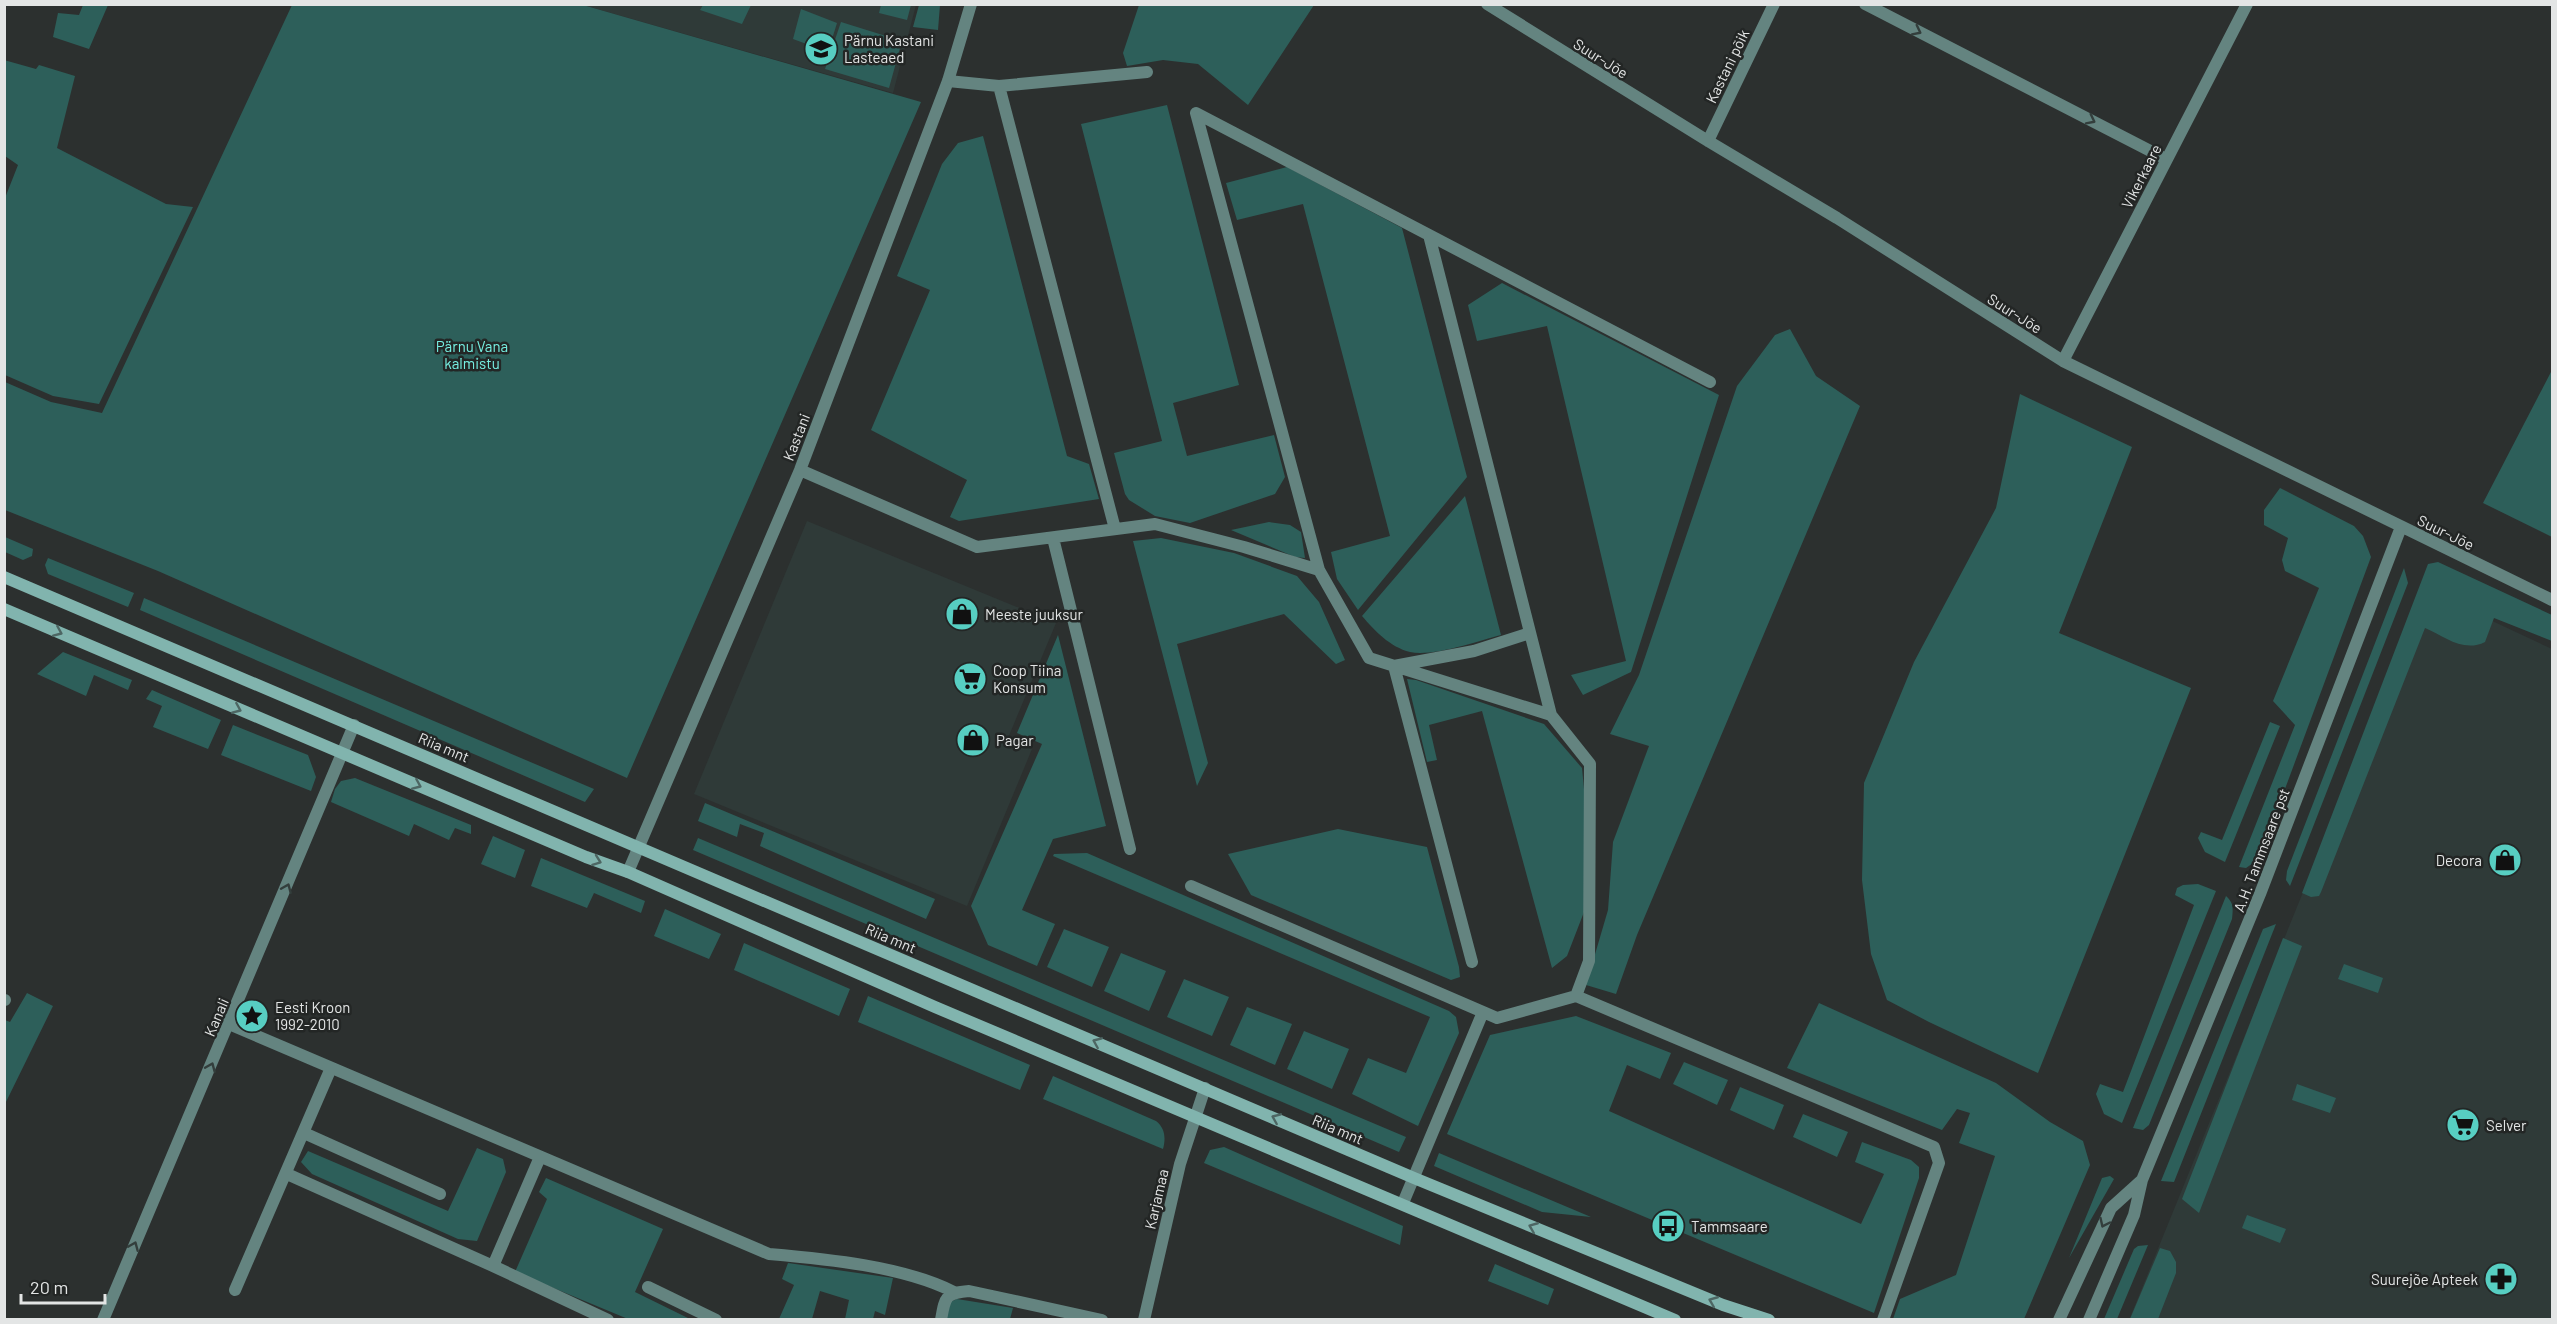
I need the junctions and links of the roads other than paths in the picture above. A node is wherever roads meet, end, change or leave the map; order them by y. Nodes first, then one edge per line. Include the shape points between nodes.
1 (971, 4) edge
2 (1487, 4) edge
3 (1774, 4) edge
4 (1865, 4) edge
5 (2247, 4) edge
6 (1147, 72) dead end
7 (948, 81) junction
8 (999, 86) junction
9 (1708, 141) junction
10 (2166, 159) junction
11 (1430, 235) junction
12 (2063, 361) junction
13 (1710, 382) dead end
14 (800, 470) junction
15 (2401, 527) junction
16 (1115, 529) junction
17 (1053, 538) junction
18 (1319, 570) junction
19 (4, 577) edge
20 (2553, 600) edge
21 (4, 609) edge
22 (1530, 633) junction
23 (1394, 666) junction
24 (1551, 715) junction
25 (354, 725) junction
26 (341, 753) junction
27 (639, 847) junction
28 (1130, 849) dead end
29 (628, 872) junction
30 (1191, 886) dead end
31 (1472, 962) dead end
32 (1576, 996) junction
33 (1483, 1012) junction
34 (229, 1024) junction
35 (331, 1068) junction
36 (1205, 1088) junction
37 (1196, 1116) junction
38 (304, 1133) junction
39 (540, 1157) junction
40 (287, 1174) junction
41 (1414, 1178) junction
42 (2142, 1180) junction
43 (440, 1194) dead end
44 (1403, 1203) junction
45 (493, 1266) junction
46 (648, 1287) dead end
47 (235, 1290) dead end
48 (954, 1292) junction
49 (103, 1320) edge
50 (608, 1320) edge
51 (716, 1320) edge
52 (940, 1320) edge
53 (1102, 1320) edge
54 (1144, 1320) edge
55 (1675, 1320) edge
56 (1769, 1320) edge
57 (1883, 1320) edge
58 (2060, 1320) edge
59 (2089, 1320) edge

1 - 7 street, Kastani
2 - 9 street, Suur-Jõe
3 - 9 street, Kastani põik
4 -> 10 street
5 - 10 street, Vikerkaare
6 - 8 street
7 - 8 street
7 - 14 street, Kastani
8 - 16 street
9 - 12 street, Suur-Jõe
10 - 12 street, Vikerkaare
11 - 13 street
11 - 18 street via 1196,113
11 - 22 street
12 - 15 street, Suur-Jõe
14 - 17 street via 977,546
14 - 27 street, Kastani
15 - 20 street, Suur-Jõe
15 - 42 street, A.H. Tammsaare pst via 2260,894
16 - 17 street
16 - 18 street via 1155,524
17 - 28 street
18 - 23 street via 1369,658
19 - 25 main road, Riia mnt
21 -> 26 main road
22 - 23 street via 1474,651
22 - 24 street
23 - 24 street
23 - 31 street
24 - 32 street via 1590,764 1589,961
25 - 26 street, Kanali
25 - 27 main road, Riia mnt
26 -> 29 main road
34 -> 26 street, Kanali
27 - 29 street, Kastani
36 -> 27 main road, Riia mnt
29 - 37 main road
30 - 33 street
32 - 33 street via 1497,1018
32 - 57 street via 1934,1148 1939,1162
33 - 41 street
34 - 35 street
49 -> 34 street, Kanali
35 - 38 street
35 - 39 street
36 - 37 street, Karjamaa
41 -> 36 main road, Riia mnt
37 - 44 main road
37 - 54 street, Karjamaa via 1180,1164
38 - 40 street
38 - 43 street
39 - 45 street
39 - 48 street via 769,1254 896,1272
40 - 45 street
40 - 47 street
41 - 44 street
56 -> 41 main road, Riia mnt via 1723,1305
42 -> 58 street, A.H. Tammsaare pst via 2111,1208
42 - 59 street, A.H. Tammsaare pst via 2134,1215
44 - 55 main road
45 - 50 street
46 - 51 street
48 - 52 street via 945,1299
48 - 53 street via 969,1291

